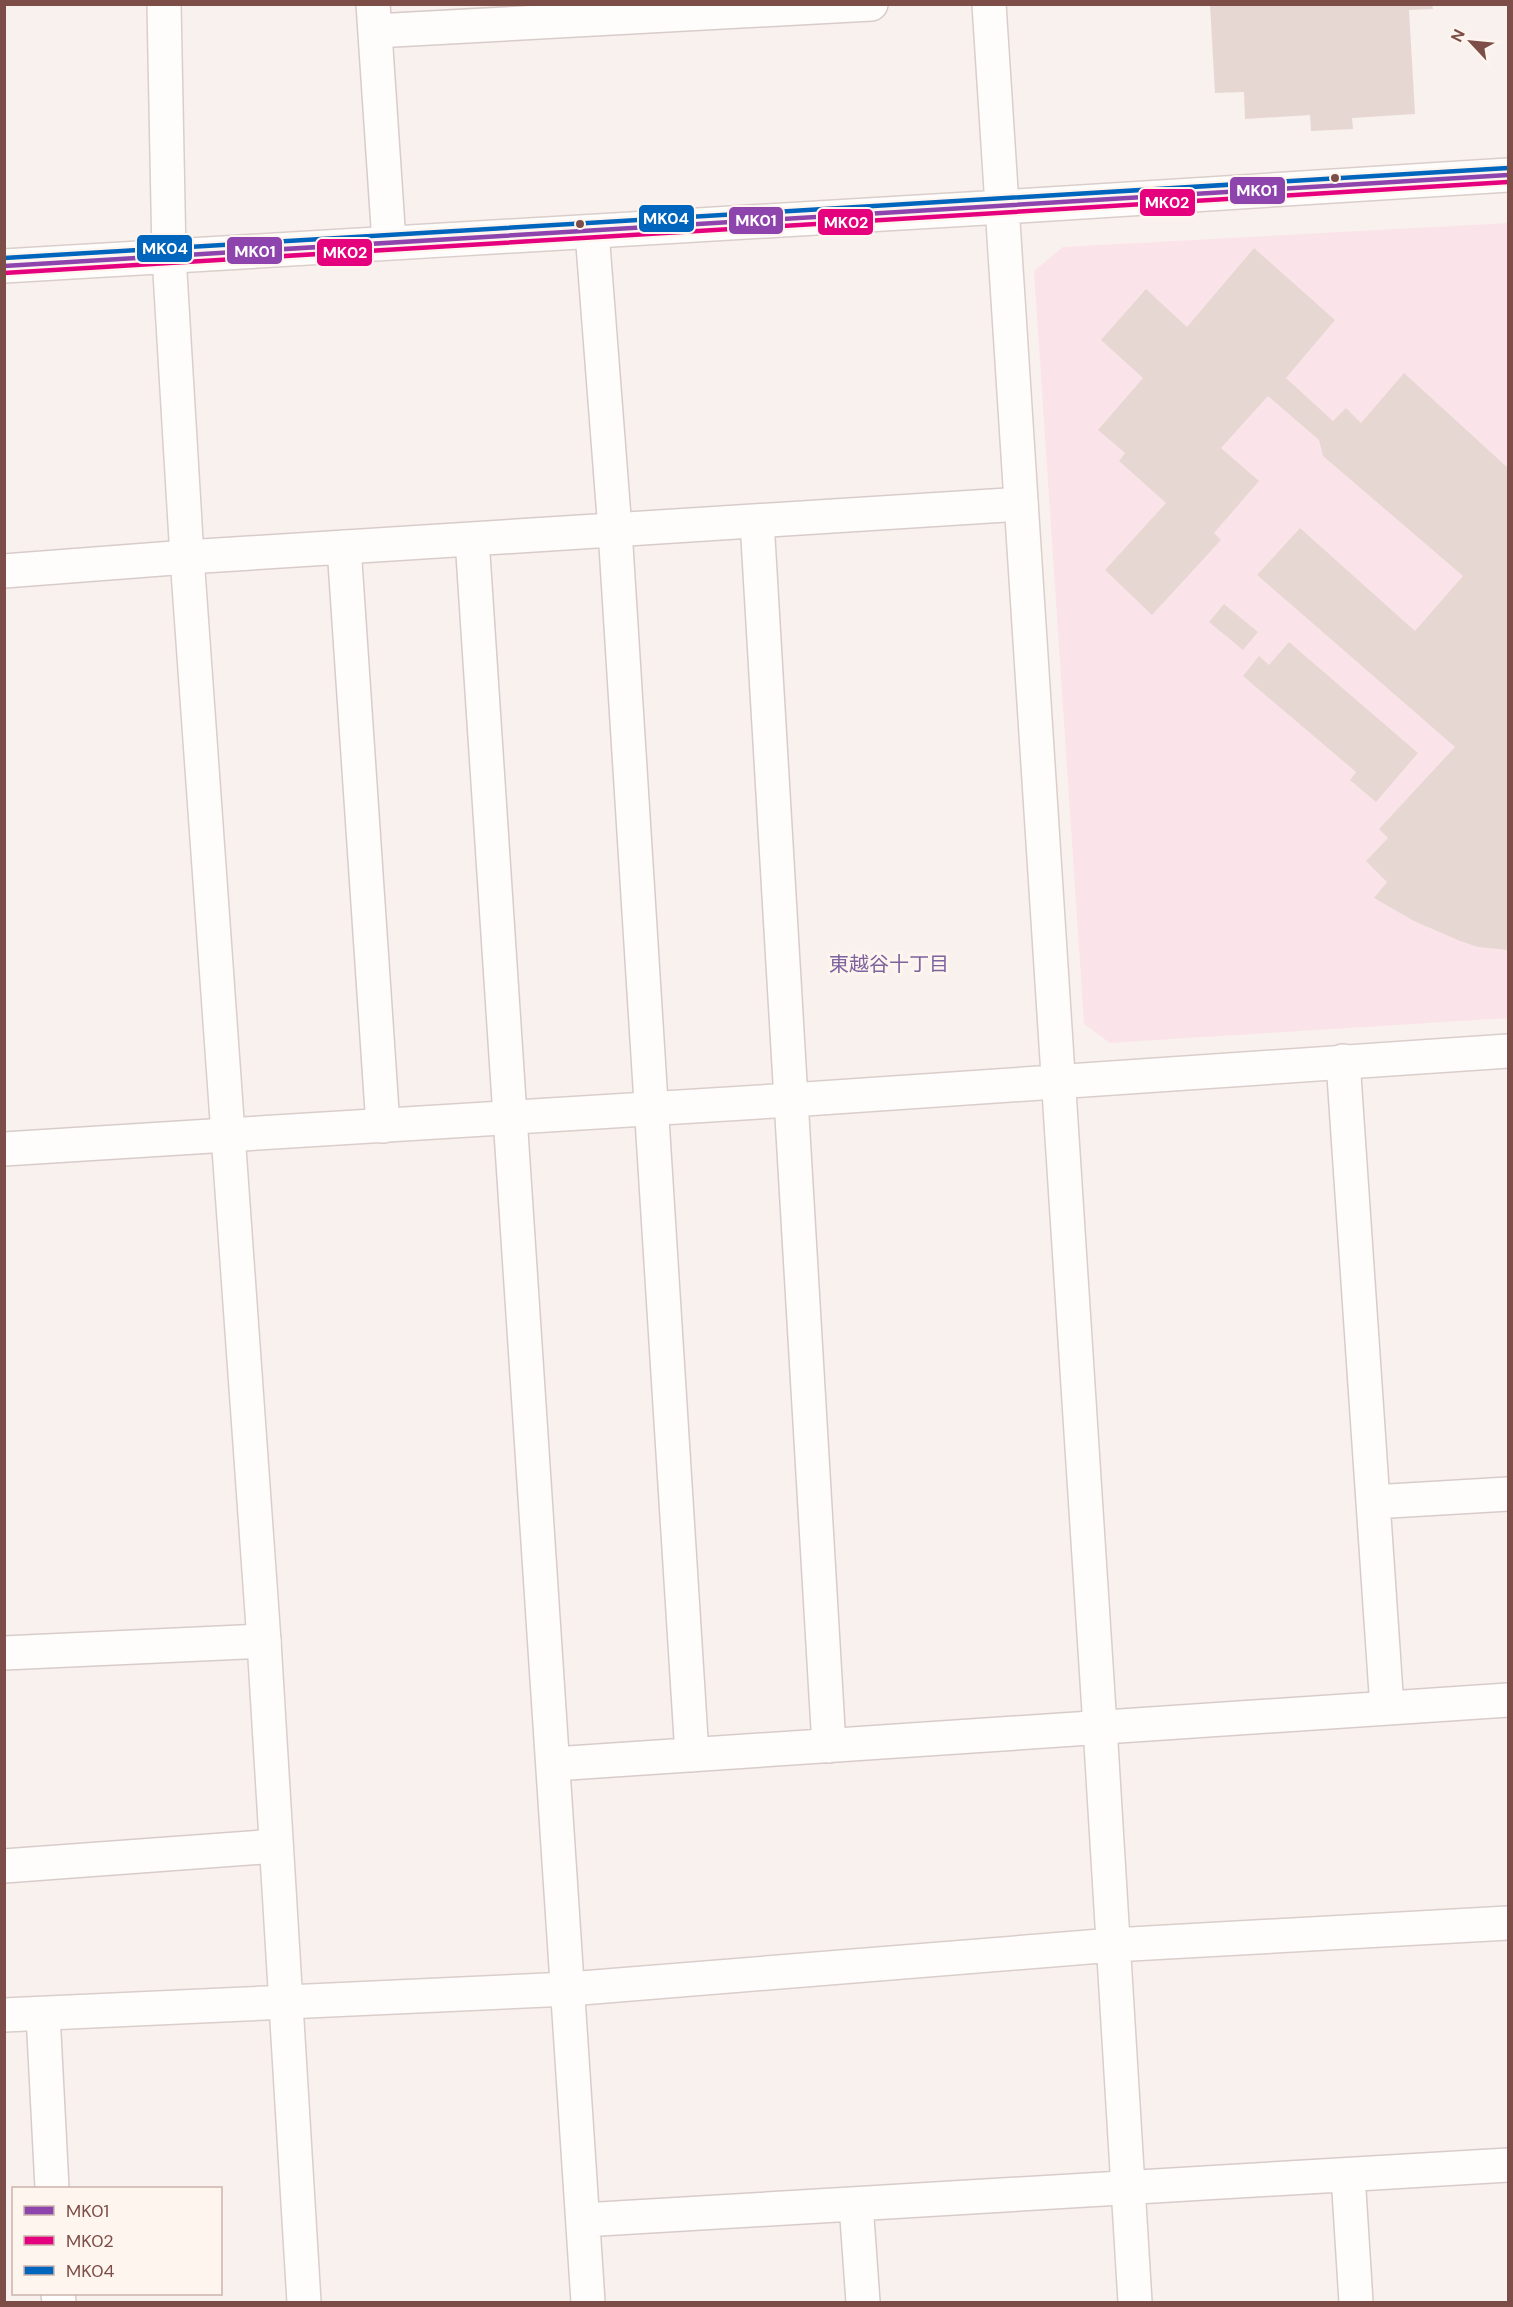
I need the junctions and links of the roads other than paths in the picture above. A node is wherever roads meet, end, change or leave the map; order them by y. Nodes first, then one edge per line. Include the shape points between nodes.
1 (164, 4) edge
2 (871, 4) edge
3 (989, 4) edge
4 (717, 9) edge
5 (374, 18) edge
6 (1509, 175) edge
7 (1002, 207) junction
8 (592, 232) junction
9 (389, 243) junction
10 (169, 256) junction
11 (4, 266) edge
12 (1021, 504) junction
13 (757, 521) junction
14 (615, 530) junction
15 (472, 539) junction
16 (344, 547) junction
17 (187, 557) junction
18 (4, 572) edge
19 (1509, 1050) edge
20 (1342, 1061) junction
21 (1058, 1081) junction
22 (791, 1100) junction
23 (652, 1109) junction
24 (511, 1118) junction
25 (382, 1126) junction
26 (227, 1135) junction
27 (4, 1149) edge
28 (1509, 1494) edge
29 (1373, 1502) junction
30 (264, 1641) junction
31 (4, 1653) edge
32 (1509, 1700) edge
33 (1387, 1708) junction
34 (1100, 1727) junction
35 (829, 1746) junction
36 (692, 1755) junction
37 (554, 1764) junction
38 (276, 1846) junction
39 (4, 1866) edge
40 (1509, 1923) edge
41 (1113, 1945) junction
42 (569, 1989) junction
43 (285, 2003) junction
44 (43, 2013) junction
45 (4, 2015) edge
46 (1509, 2165) edge
47 (1348, 2175) junction
48 (52, 2187) edge
49 (1128, 2188) junction
50 (856, 2204) junction
51 (583, 2220) junction
52 (304, 2302) edge
53 (588, 2302) edge
54 (863, 2302) edge
55 (1135, 2302) edge
56 (1356, 2302) edge

1 - 10 street
2 - 4 street
3 - 7 street
4 - 5 street
5 - 9 street
6 - 7 street
7 - 8 street
7 - 12 street
8 - 9 street
8 - 14 street
9 - 10 street
10 - 11 street
10 - 17 street
12 - 13 street
12 - 21 street
13 - 14 street
13 - 22 street
14 - 15 street
14 - 23 street
15 - 16 street
15 - 24 street
16 - 17 street
16 - 25 street
17 - 18 street
17 - 26 street
19 - 20 street
20 - 21 street
20 - 29 street
21 - 22 street
21 - 34 street
22 - 23 street
22 - 35 street
23 - 24 street
23 - 36 street
24 - 25 street
24 - 37 street
25 - 26 street
26 - 27 street
26 - 30 street
28 - 29 street
29 - 33 street
30 - 31 street
30 - 38 street
32 - 33 street
33 - 34 street
34 - 35 street
34 - 41 street
35 - 36 street
36 - 37 street
37 - 42 street
38 - 39 street
38 - 43 street
40 - 41 street
41 - 42 street
41 - 49 street
42 - 43 street
42 - 51 street
43 - 44 street
43 - 52 street
44 - 45 street
44 - 48 street
46 - 47 street
47 - 49 street
47 - 56 street
49 - 50 street
49 - 55 street
50 - 51 street
50 - 54 street
51 - 53 street

